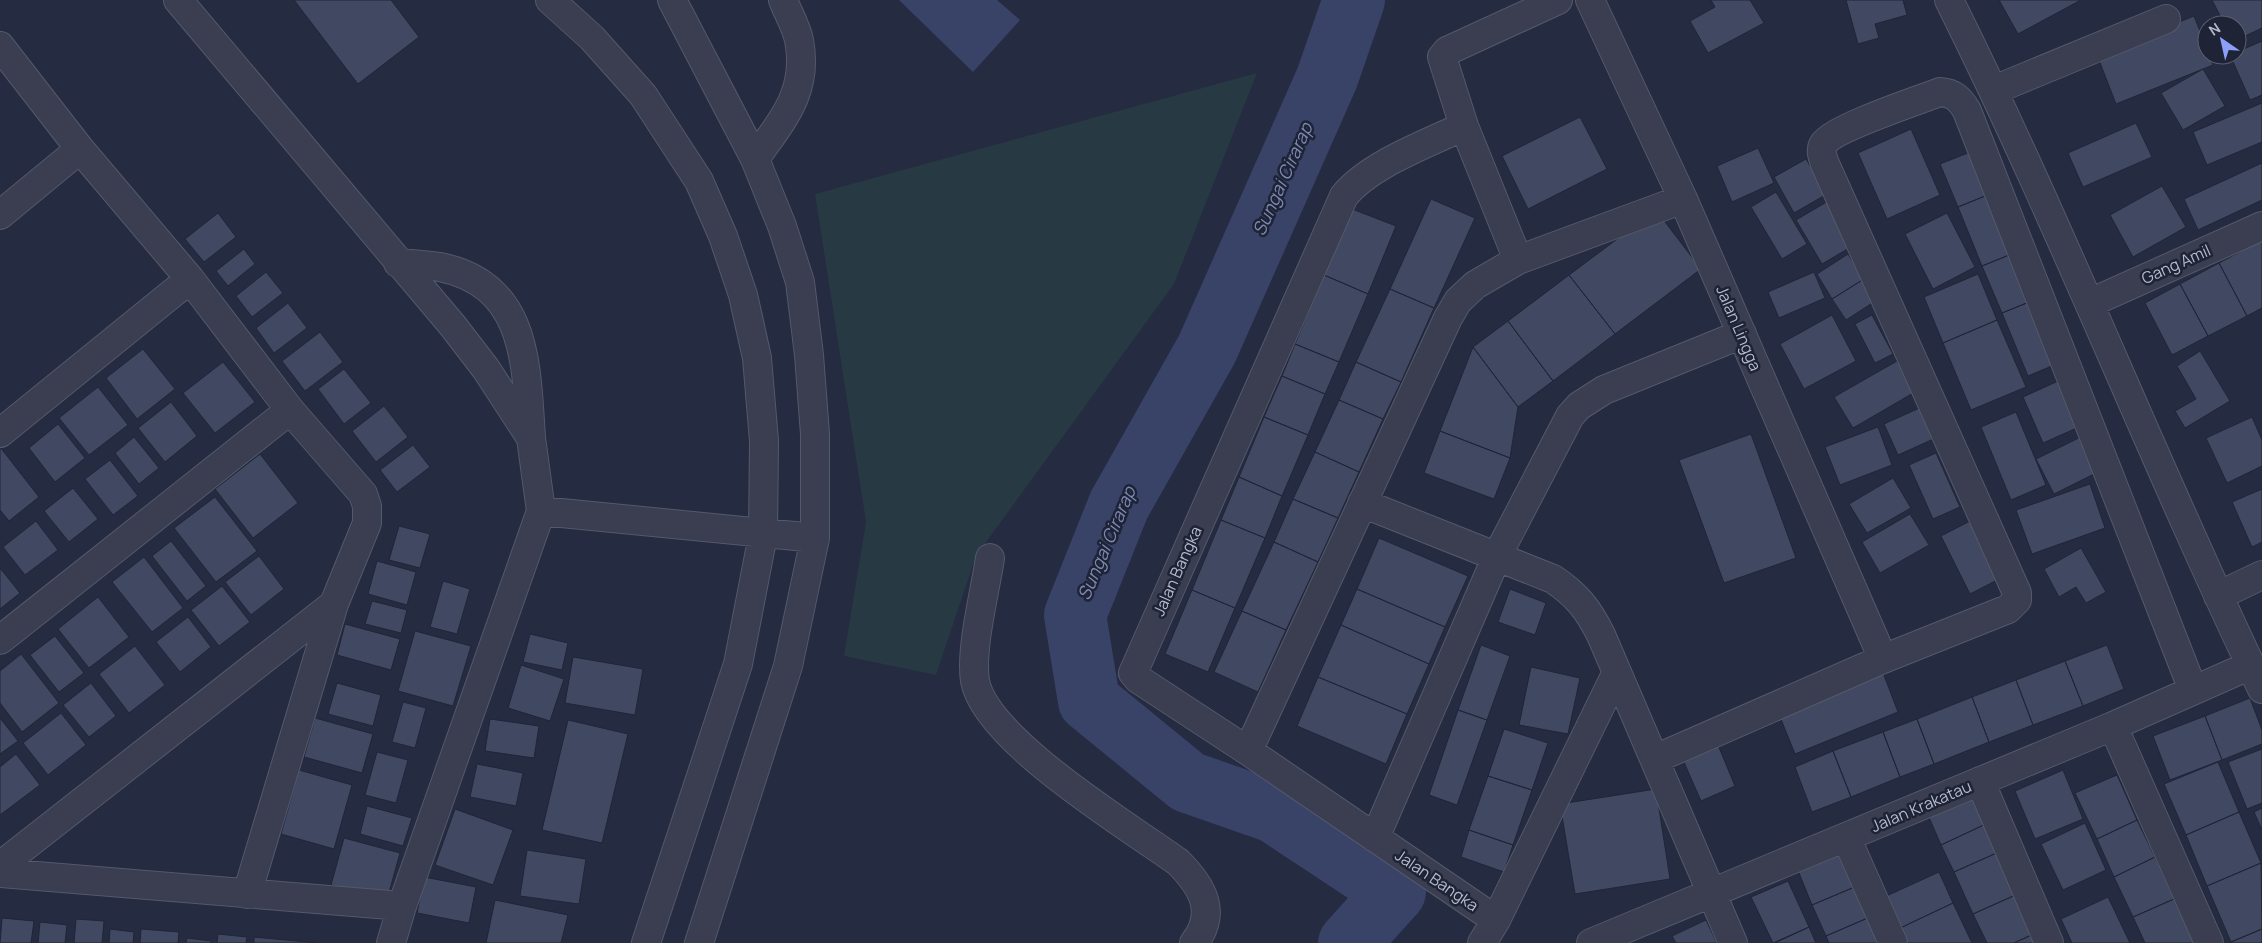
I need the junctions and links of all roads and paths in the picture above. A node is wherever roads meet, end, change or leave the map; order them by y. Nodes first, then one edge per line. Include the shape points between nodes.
1 (178, 0) edge
2 (550, 0) edge
3 (672, 0) edge
4 (783, 0) edge
5 (1558, 0) edge
6 (1590, 0) edge
7 (1949, 0) edge
8 (2166, 20) dead end
9 (0, 46) edge
10 (1994, 90) junction
11 (1464, 126) junction
12 (80, 149) junction
13 (755, 159) junction
14 (1683, 199) junction
15 (0, 215) edge
16 (2262, 226) edge
17 (1518, 260) junction
18 (398, 262) junction
19 (190, 279) junction
20 (2090, 303) junction
21 (1742, 334) junction
22 (290, 410) junction
23 (0, 433) edge
24 (531, 438) junction
25 (1362, 503) junction
26 (541, 511) junction
27 (763, 535) junction
28 (815, 538) junction
29 (1498, 556) junction
30 (990, 558) dead end
31 (2262, 575) edge
32 (2218, 596) junction
33 (334, 604) junction
34 (0, 640) edge
35 (1883, 659) junction
36 (1617, 672) junction
37 (2256, 677) edge
38 (2193, 690) junction
39 (2113, 726) junction
40 (1248, 751) junction
41 (1655, 759) junction
42 (1980, 781) junction
43 (1846, 837) junction
44 (1375, 838) junction
45 (0, 866) edge
46 (0, 872) edge
47 (1711, 893) junction
48 (247, 894) junction
49 (402, 906) junction
50 (1496, 920) junction
51 (391, 943) edge
52 (646, 943) edge
53 (699, 943) edge
54 (1194, 943) edge
55 (1482, 943) edge
56 (1591, 943) edge
57 (1733, 943) edge
58 (1893, 943) edge
59 (2049, 943) edge
60 (2209, 943) edge

1 - 18 street
2 - 27 street via 592,38 643,95 699,181 723,236 744,295 757,358 764,441
3 - 13 street
4 - 13 street via 799,39 800,79 794,103
5 - 11 street via 1444,54 1442,65
6 - 14 street, Jalan Lingga
7 - 10 street
8 - 10 street
9 - 12 street
10 - 20 street
11 - 17 street
11 - 40 street, Jalan Bangka via 1372,171 1344,196 1134,668 1133,673 1138,679
12 - 15 street
12 - 19 street
13 - 28 street via 800,282 815,434
14 - 17 street
14 - 21 street, Jalan Lingga
16 - 20 street, Gang Amil
17 - 25 street via 1475,285 1458,301
18 - 24 street via 486,369
18 - 24 street via 465,275 495,293 505,306 524,354
19 - 22 street
19 - 23 street
20 - 32 street
21 - 29 street via 1604,390 1578,406 1562,430
21 - 35 street, Jalan Lingga
22 - 33 street via 363,494 367,506 366,523
22 - 34 street
24 - 26 street
25 - 29 street
25 - 40 street
26 - 27 street
26 - 49 street
27 - 28 street
27 - 52 street via 738,664
28 - 53 street via 788,666
29 - 36 street via 1553,579 1572,592 1590,613
29 - 44 street
30 - 54 street via 974,656 975,681 981,701 1008,734 1065,782 1191,874 1204,895 1206,909 1204,924
31 - 32 street
32 - 37 street
33 - 45 street
33 - 48 street
35 - 38 street via 2008,609 2017,600 2017,593 1825,164 1822,151 1824,144 1840,131 1940,92 1950,92 1967,111
35 - 41 street
36 - 41 street
36 - 50 street
37 - 38 street, Jalan Krakatau
38 - 39 street, Jalan Krakatau
39 - 42 street, Jalan Krakatau
39 - 60 street
40 - 44 street, Jalan Bangka
41 - 47 street
42 - 43 street, Jalan Krakatau
42 - 59 street
43 - 47 street, Jalan Krakatau
43 - 58 street
44 - 50 street, Jalan Bangka
46 - 48 street
47 - 56 street, Jalan Krakatau
47 - 57 street
48 - 49 street
49 - 51 street
50 - 55 street

